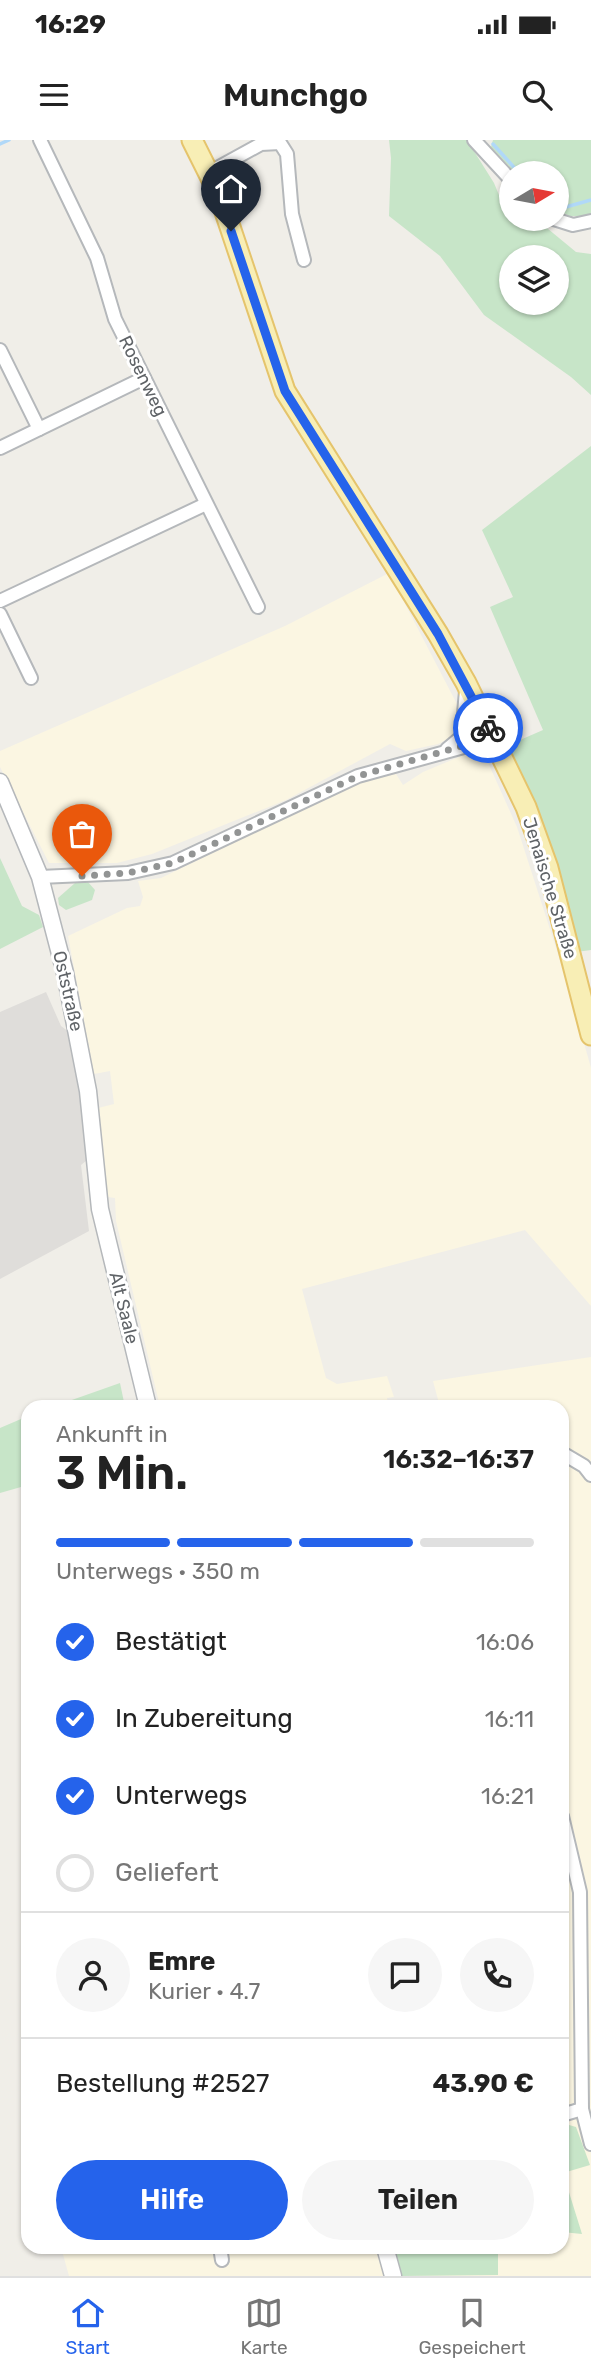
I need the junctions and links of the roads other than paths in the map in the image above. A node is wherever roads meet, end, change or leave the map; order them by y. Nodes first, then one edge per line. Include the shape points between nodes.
1 (40, 140) edge
2 (192, 140) edge
3 (474, 140) edge
4 (499, 167) edge
5 (210, 172) junction
6 (591, 221) edge
7 (569, 224) edge
8 (304, 260) dead end
9 (0, 350) edge
10 (144, 378) junction
11 (39, 429) junction
12 (0, 448) edge
13 (206, 504) junction
14 (0, 601) edge
15 (258, 607) dead end
16 (0, 614) edge
17 (31, 678) dead end
18 (466, 683) junction
19 (489, 730) junction
20 (462, 735) junction
21 (444, 752) junction
22 (0, 782) edge
23 (40, 877) junction
24 (591, 1035) edge
25 (100, 1209) joint
26 (146, 1400) edge
27 (569, 1457) edge
28 (591, 1475) edge
29 (569, 1846) edge
30 (582, 2109) junction
31 (569, 2113) edge
32 (591, 2144) edge
33 (387, 2254) edge
34 (393, 2276) edge

1 - 10 street, Rosenweg via 97,258 115,319
2 - 5 main road, Jenaische Straße
3 - 4 street
5 - 8 street via 261,144 280,143 287,154 292,214
5 - 18 main road, Jenaische Straße via 285,391
6 - 7 street
9 - 11 street
10 - 11 street
10 - 13 street, Rosenweg
11 - 12 street
13 - 14 street
13 - 15 street, Rosenweg
16 - 17 street
18 - 19 main road, Jenaische Straße
18 - 20 street
19 - 20 street
19 - 21 street via 480,741
19 - 24 main road, Jenaische Straße via 538,839
20 - 21 street
21 - 23 street via 358,776 166,865 128,873
22 - 23 street, Oststraße
23 - 25 street, Oststraße via 79,1040
25 - 26 street, Alt Saale
27 - 28 street
29 - 30 street via 580,1892
30 - 31 street
30 - 32 street
33 - 34 street

